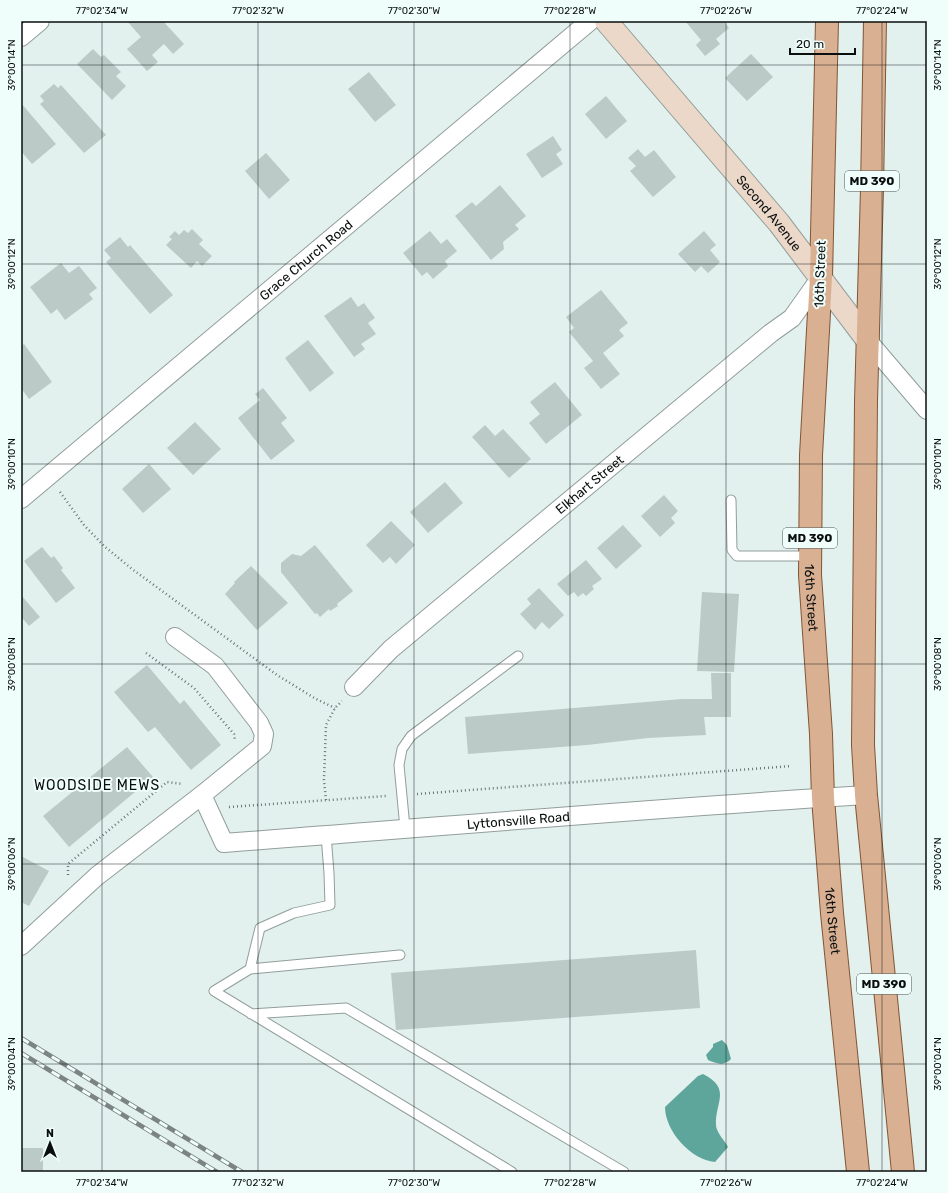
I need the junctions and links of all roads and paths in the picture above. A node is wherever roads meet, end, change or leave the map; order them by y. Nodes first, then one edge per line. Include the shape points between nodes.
1 (40, 21) edge
2 (590, 21) edge
3 (606, 21) edge
4 (827, 21) edge
5 (875, 21) edge
6 (21, 37) edge
7 (821, 277) junction
8 (868, 342) junction
9 (927, 410) edge
10 (58, 488) dead end
11 (22, 495) edge
12 (730, 500) dead end
13 (810, 556) junction
14 (175, 638) dead end
15 (146, 653) dead end
16 (518, 656) dead end
17 (354, 688) joint
18 (335, 708) junction
19 (236, 745) dead end
20 (792, 766) dead end
21 (202, 795) junction
22 (402, 795) junction
23 (866, 795) junction
24 (823, 798) junction
25 (326, 800) junction
26 (405, 828) junction
27 (326, 835) junction
28 (68, 876) dead end
29 (21, 946) edge
30 (400, 955) dead end
31 (250, 969) junction
32 (251, 1014) junction
33 (512, 1172) edge
34 (624, 1172) edge
35 (858, 1172) edge
36 (903, 1172) edge

1 - 6 street
2 - 11 street, Grace Church Road
3 - 7 street, Second Avenue via 779,223
4 - 7 main road, 16th Street / MD 390
5 - 8 main road, MD 390
7 - 8 street, Second Avenue
7 - 13 main road, 16th Street / MD 390 via 810,455
7 - 17 street, Elkhart Street via 792,318 391,649
8 - 9 street, Second Avenue
8 - 23 main road, MD 390 via 863,745
10 - 18 path via 84,524 126,565 277,675
12 - 13 lane via 732,550 737,556
13 - 24 main road, 16th Street / MD 390
14 - 21 street via 215,666 259,723 264,734 262,746
15 - 19 path via 194,688 234,734
16 - 22 lane via 411,736 402,749 399,765
17 - 18 path
18 - 25 path via 326,724
20 - 22 path
21 - 25 path via 219,808
21 - 27 street, Lyttonsville Road via 224,842
21 - 28 path via 196,784 167,782 68,864
21 - 29 street via 97,876
22 - 25 path
22 - 26 lane
23 - 24 street, Lyttonsville Road
23 - 36 main road, MD 390
24 - 26 street, Lyttonsville Road
24 - 35 main road, 16th Street / MD 390
26 - 27 street, Lyttonsville Road
27 - 31 lane via 330,905 294,913 260,928
30 - 31 lane
31 - 32 lane via 214,991
32 - 33 lane
32 - 34 lane via 346,1008

